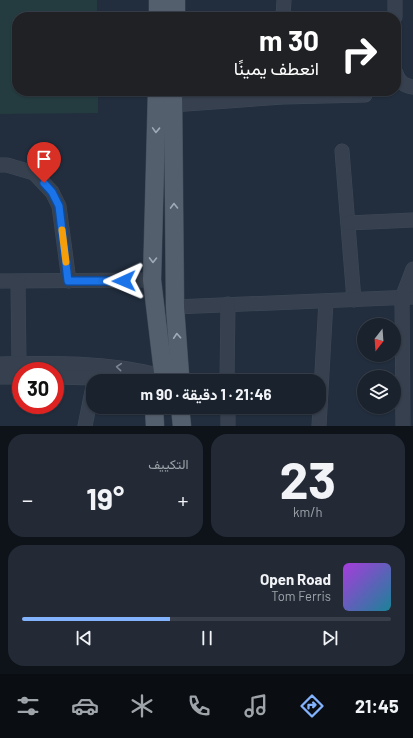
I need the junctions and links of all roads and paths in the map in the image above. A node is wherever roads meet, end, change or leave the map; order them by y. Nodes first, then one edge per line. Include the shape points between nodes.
1 (158, 0) edge
2 (176, 0) edge
3 (284, 0) edge
4 (395, 0) edge
5 (158, 12) edge
6 (176, 12) edge
7 (284, 12) edge
8 (395, 12) edge
9 (401, 82) edge
10 (413, 87) edge
11 (157, 96) edge
12 (228, 96) edge
13 (172, 98) edge
14 (342, 151) dead end
15 (0, 165) edge
16 (413, 220) edge
17 (348, 223) junction
18 (413, 269) edge
19 (152, 280) junction
20 (0, 281) edge
21 (68, 281) junction
22 (18, 282) junction
23 (408, 298) edge
24 (354, 300) junction
25 (326, 301) junction
26 (228, 304) junction
27 (175, 307) junction
28 (20, 362) edge
29 (0, 364) edge
30 (64, 366) edge
31 (12, 368) edge
32 (12, 373) edge
33 (156, 374) edge
34 (168, 374) edge
35 (168, 374) edge
36 (228, 374) edge
37 (321, 374) edge
38 (0, 377) edge
39 (64, 378) edge
40 (86, 380) edge
41 (88, 414) edge
42 (154, 414) edge
43 (181, 414) edge
44 (228, 414) edge
45 (319, 414) edge
46 (85, 426) edge
47 (154, 426) edge
48 (182, 426) edge
49 (228, 426) edge
50 (319, 426) edge
51 (404, 426) edge

1 - 5 main road
2 - 6 main road
3 - 7 street
4 - 8 street
9 - 10 street
11 -> 19 main road
12 - 13 street
27 -> 13 main road
14 - 17 street
15 - 21 street via 34,173 52,192 59,206
16 - 17 street
17 - 24 street
18 - 23 street
19 - 21 street
19 - 34 main road
20 - 22 street
21 - 22 street
22 - 28 street
23 - 24 street
23 - 51 street
24 - 25 street
25 - 26 street
25 - 37 street
26 - 27 street
26 - 36 street
35 -> 27 main road
29 - 31 street
33 -> 30 street via 132,368 90,364
32 - 38 street
39 - 40 street
41 - 46 street
42 - 47 main road
43 - 48 main road
44 - 49 street
45 - 50 street

